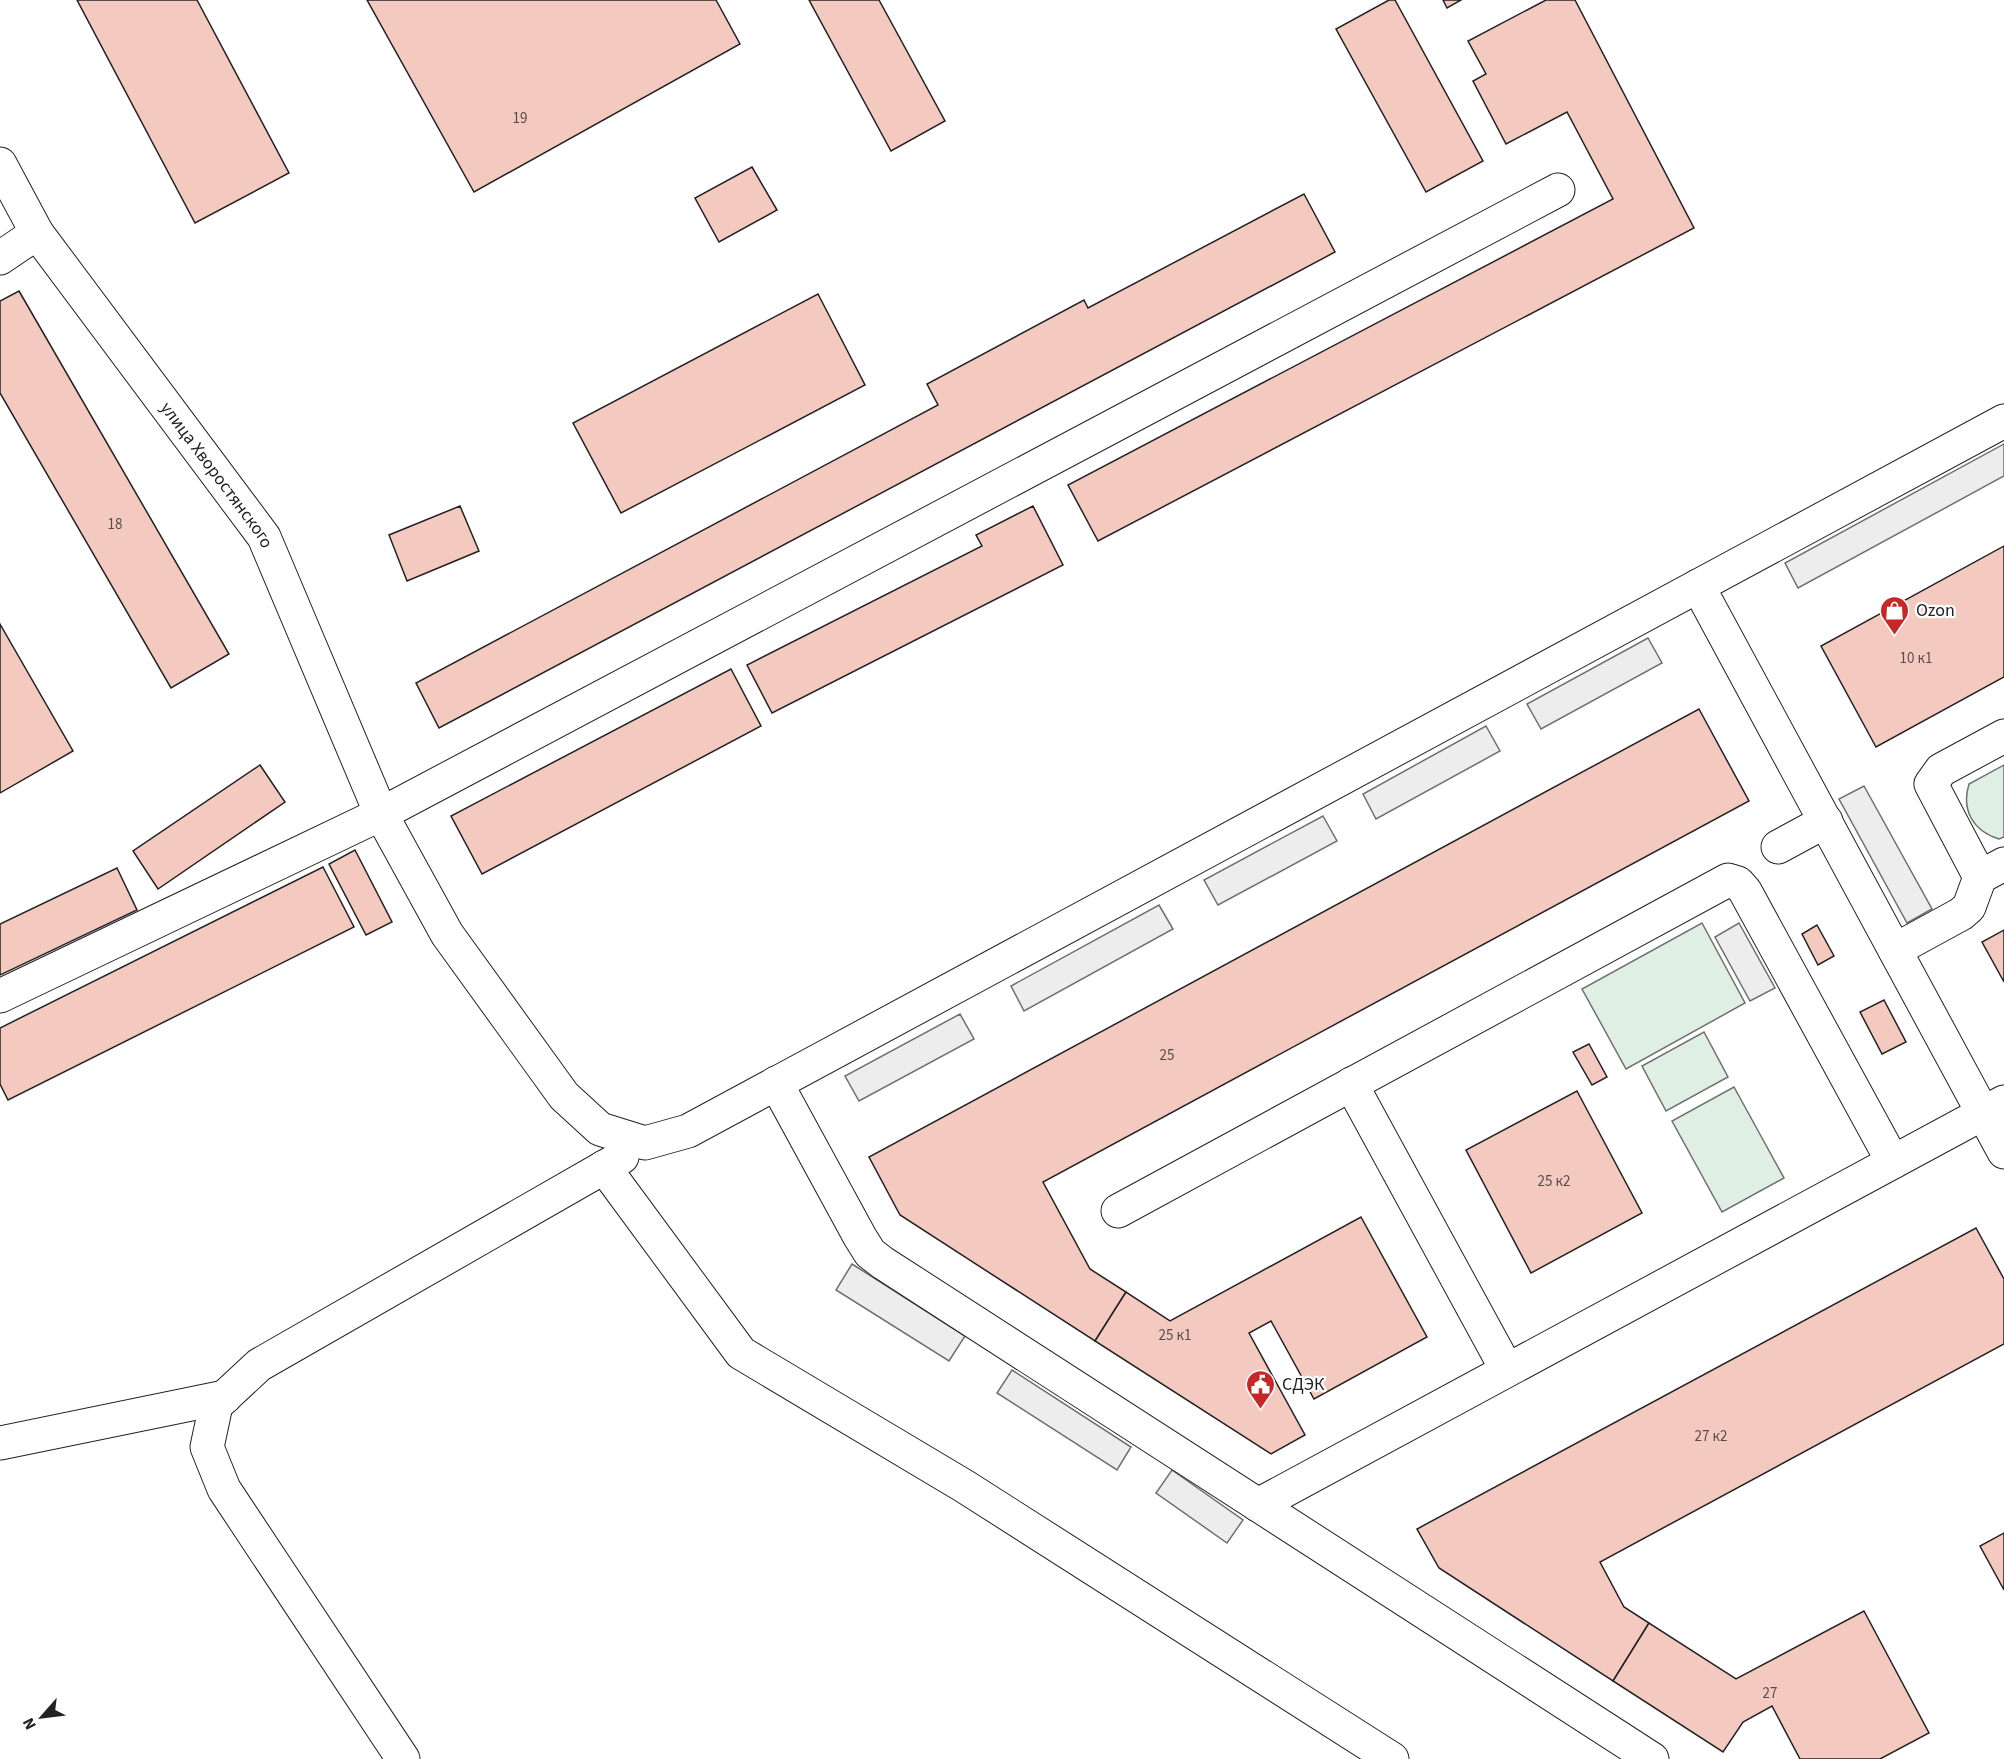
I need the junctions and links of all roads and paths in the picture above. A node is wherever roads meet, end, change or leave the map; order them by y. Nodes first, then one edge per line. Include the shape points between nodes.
1 (0, 164) edge
2 (1558, 190) dead end
3 (38, 233) junction
4 (0, 258) edge
5 (2004, 421) edge
6 (1698, 586) junction
7 (2004, 736) edge
8 (381, 814) junction
9 (1826, 821) junction
10 (1778, 847) dead end
11 (1992, 870) edge
12 (1895, 950) junction
13 (0, 996) edge
14 (776, 1083) junction
15 (1351, 1084) junction
16 (1994, 1108) edge
17 (645, 1143) junction
18 (2004, 1152) edge
19 (1893, 1162) junction
20 (604, 1167) junction
21 (1118, 1211) dead end
22 (1507, 1370) junction
23 (225, 1397) junction
24 (0, 1443) edge
25 (1258, 1505) junction
26 (403, 1759) edge
27 (1392, 1759) edge
28 (1652, 1759) edge

1 - 3 street, улица Хворостянского
2 - 8 street
3 - 4 street
3 - 8 street, улица Хворостянского via 264,537
5 - 6 street
6 - 9 street
6 - 14 street
7 - 11 street via 1941,770 1931,784
8 - 13 street
8 - 17 street, улица Хворостянского via 447,934 564,1096 600,1129
9 - 10 street
9 - 12 street
11 - 12 street via 1962,914
12 - 16 street
14 - 17 street via 688,1131
14 - 25 street via 870,1253
15 - 19 street via 1728,880 1745,891
15 - 21 street
15 - 22 street
16 - 18 street
16 - 19 street
17 - 20 street
19 - 22 street
20 - 23 street via 259,1365
20 - 27 street via 741,1353 964,1486
22 - 25 street
23 - 24 street
23 - 26 street via 216,1405 207,1447 224,1489
25 - 28 street

